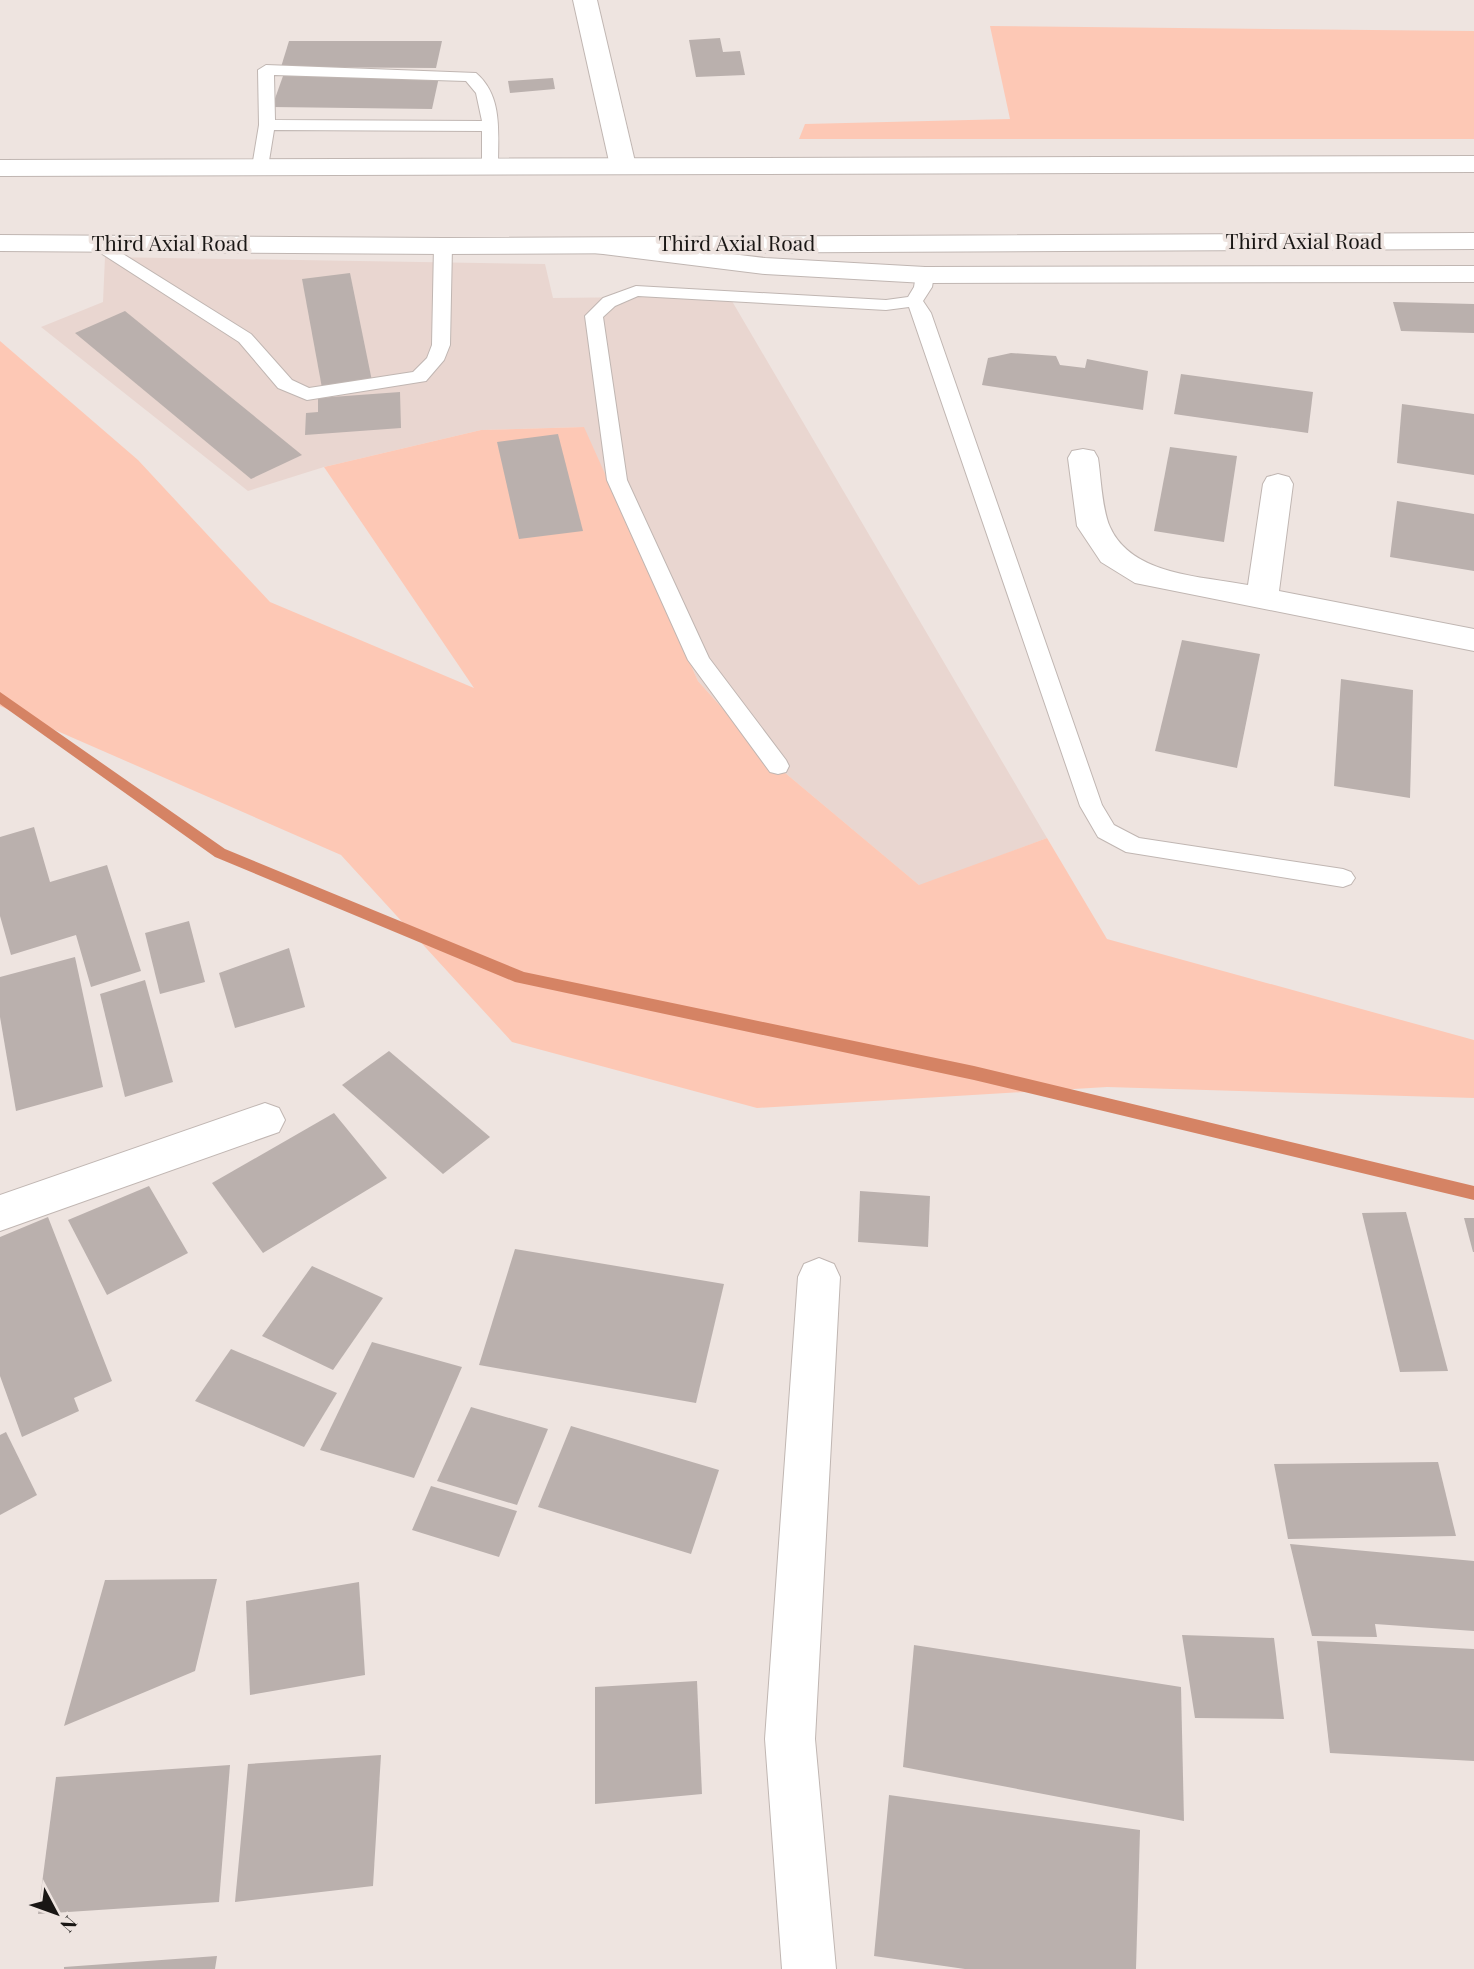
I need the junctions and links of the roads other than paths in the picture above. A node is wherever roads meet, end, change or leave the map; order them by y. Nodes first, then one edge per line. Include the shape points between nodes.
1 (585, 0) edge
2 (267, 125) junction
3 (488, 126) junction
4 (1474, 164) edge
5 (490, 165) junction
6 (623, 166) junction
7 (260, 167) junction
8 (0, 168) edge
9 (1474, 241) edge
10 (0, 243) edge
11 (99, 244) junction
12 (592, 245) junction
13 (443, 246) junction
14 (1474, 274) edge
15 (925, 275) junction
16 (914, 301) junction
17 (1083, 458) dead end
18 (1278, 484) dead end
19 (1262, 599) junction
20 (1474, 640) edge
21 (778, 766) dead end
22 (1343, 878) dead end
23 (265, 1120) dead end
24 (0, 1213) edge
25 (819, 1277) dead end
26 (808, 1969) edge

1 - 6 main road
2 - 3 lane
2 - 3 lane via 266,70 470,76 479,81 486,96
2 - 7 lane
3 - 5 lane
4 - 6 main road
5 - 6 main road
5 - 7 main road
7 - 8 main road
9 - 12 main road, Third Axial Road
10 - 11 main road, Third Axial Road
11 - 13 main road, Third Axial Road
11 - 13 lane via 245,338 285,384 307,394 419,377 435,360 441,345
12 - 13 main road, Third Axial Road
12 - 15 main road via 765,266
14 - 15 main road
15 - 16 lane
16 - 21 lane via 886,305 636,291 609,302 594,316 617,480 699,660
16 - 22 lane via 1091,806 1106,831 1134,846
17 - 19 main road via 1093,526 1112,555 1146,576
18 - 19 main road
19 - 20 main road
23 - 24 main road
25 - 26 main road via 790,1739

